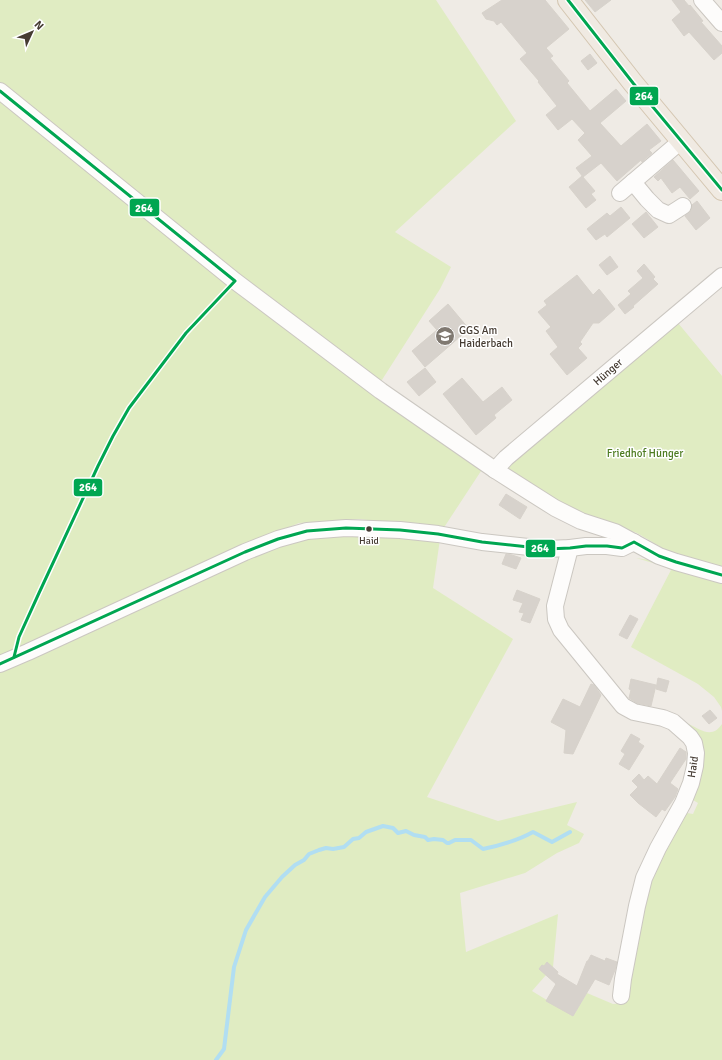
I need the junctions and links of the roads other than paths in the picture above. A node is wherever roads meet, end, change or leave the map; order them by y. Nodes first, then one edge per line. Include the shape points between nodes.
1 (568, 0) edge
2 (702, 0) edge
3 (722, 23) edge
4 (0, 91) edge
5 (681, 141) junction
6 (633, 182) junction
7 (722, 190) edge
8 (620, 193) dead end
9 (683, 206) dead end
10 (722, 276) edge
11 (495, 470) junction
12 (634, 542) junction
13 (570, 548) junction
14 (722, 575) edge
15 (0, 664) edge
16 (621, 996) dead end

1 - 5 main road
2 - 3 street
4 - 11 street via 235,281 381,392
5 - 6 street
5 - 7 main road
6 - 8 street
6 - 9 street via 658,210 669,214
10 - 11 street, Hünger
11 - 12 street via 562,512
12 - 13 street via 622,548
12 - 14 street via 659,556
13 - 15 street via 547,549 400,530 346,528 307,531 245,552
13 - 16 street, Haid via 555,606 556,619 561,630 623,706 634,712 673,722 690,737 696,753 691,783 685,798 644,878

